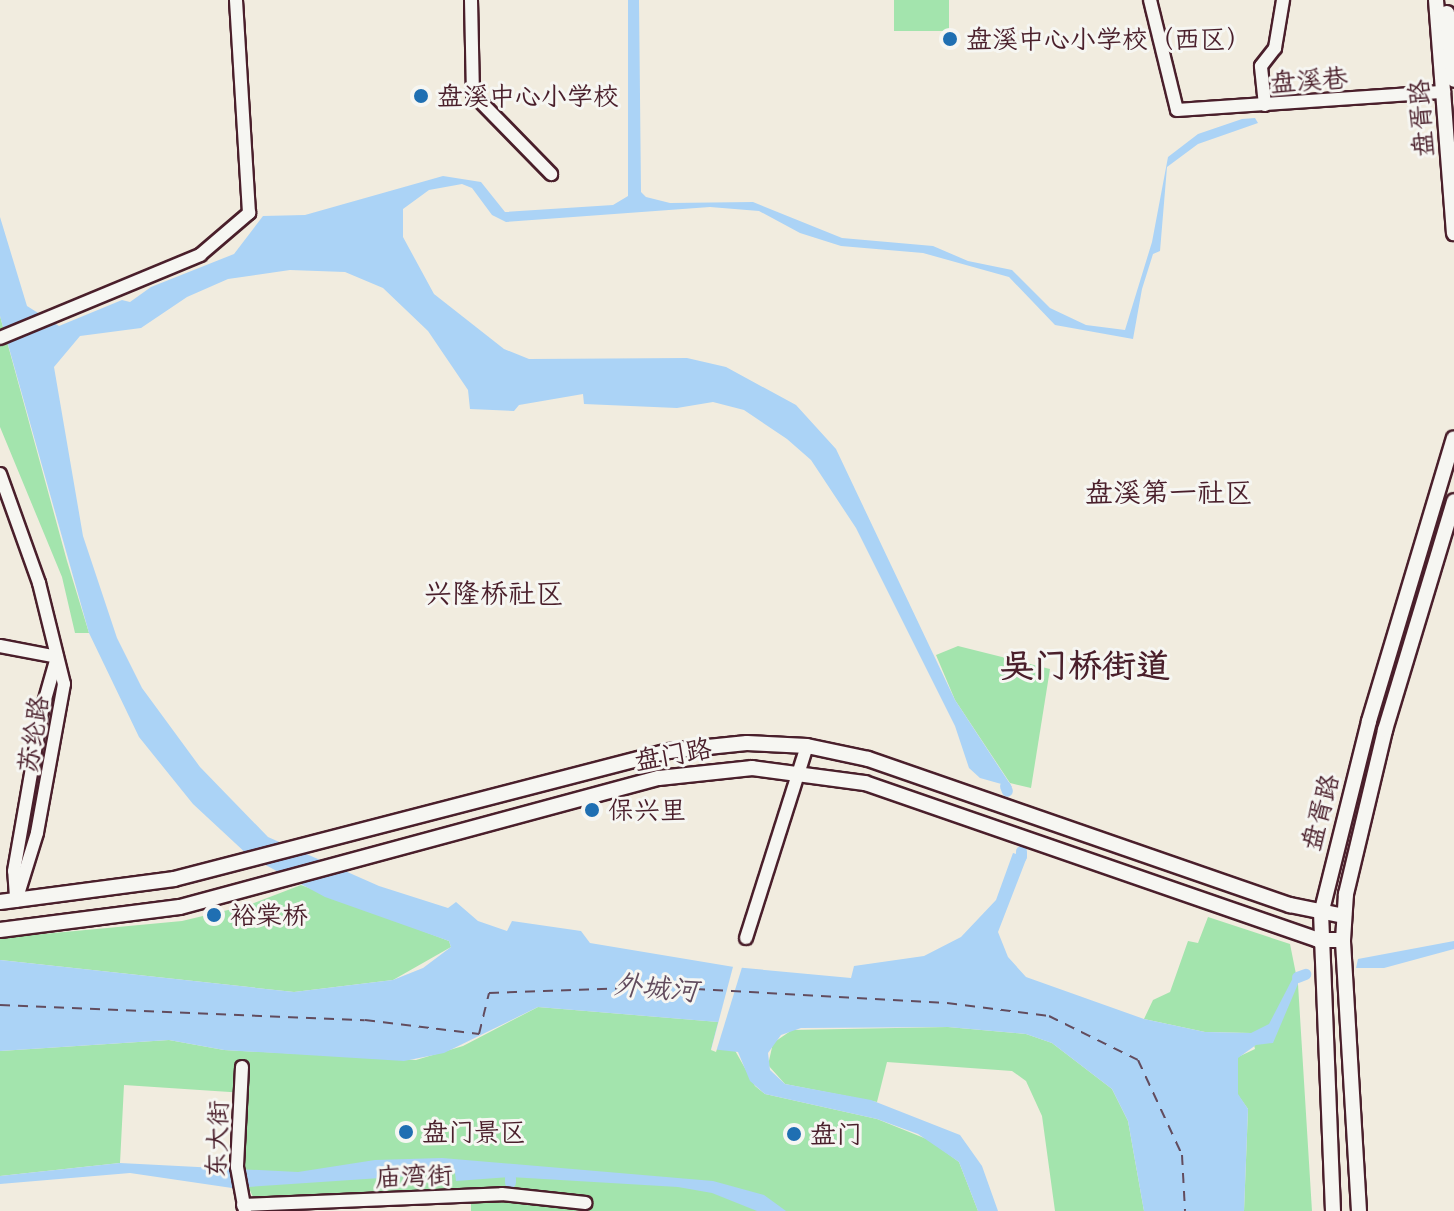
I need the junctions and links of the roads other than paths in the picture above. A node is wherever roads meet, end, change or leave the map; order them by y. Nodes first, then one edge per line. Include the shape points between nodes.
1 (236, 0) edge
2 (471, 0) edge
3 (1150, 0) edge
4 (1283, 0) edge
5 (1436, 0) edge
6 (1445, 0) edge
7 (1449, 86) edge
8 (1265, 105) junction
9 (551, 174) dead end
10 (1454, 233) edge
11 (0, 338) edge
12 (1454, 438) edge
13 (0, 474) edge
14 (1454, 501) edge
15 (0, 646) edge
16 (57, 657) junction
17 (807, 746) junction
18 (803, 771) junction
19 (16, 901) junction
20 (0, 902) edge
21 (1321, 914) junction
22 (1344, 916) junction
23 (19, 929) junction
24 (0, 930) edge
25 (746, 938) dead end
26 (1318, 940) junction
27 (1343, 940) junction
28 (242, 1067) dead end
29 (586, 1203) dead end
30 (244, 1208) edge
31 (1333, 1211) edge
32 (1359, 1211) edge

1 - 11 street via 249,213 200,255
2 - 9 street via 473,94
3 - 8 street, 盘溪巷 via 1177,110
4 - 8 street via 1275,48 1261,66
5 - 7 main road, 盘胥路
6 - 7 main road, 盘胥路
7 - 8 street, 盘溪巷
7 - 10 main road, 盘胥路
12 - 21 main road, 盘胥路 via 1369,721
13 - 16 street, 苏纶路 via 39,583
14 - 22 main road, 盘胥路 via 1385,730
15 - 16 street
16 - 19 street, 苏纶路 via 42,710 14,871
16 - 19 street, 苏纶路 via 64,684 55,751
17 - 18 street
17 - 19 main road, 盘门路 via 730,743 669,751 227,867
17 - 21 main road, 盘门路 via 877,762
18 - 23 main road, 盘门路 via 735,768 670,776 273,885 143,914
18 - 25 street
18 - 26 main road, 盘门路 via 875,786
19 - 20 main road, 盘门路
19 - 23 main road
21 - 22 main road, 盘门路
21 - 26 main road, 盘胥路
22 - 27 main road, 盘胥路
23 - 24 main road, 盘门路
26 - 27 main road, 盘门路
26 - 31 main road, 盘胥路
27 - 32 main road, 盘胥路
28 - 30 street, 东大街 via 237,1167
29 - 30 street, 庙湾街 via 502,1194

